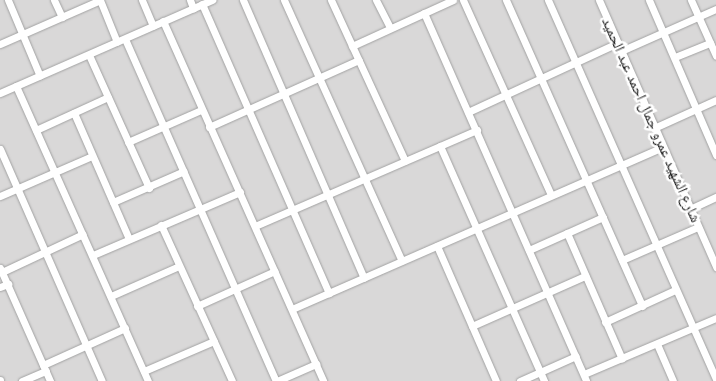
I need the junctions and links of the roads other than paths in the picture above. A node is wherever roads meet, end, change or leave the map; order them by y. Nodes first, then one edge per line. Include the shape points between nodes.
1 (8, 0) edge
2 (54, 0) edge
3 (100, 0) edge
4 (142, 0) edge
5 (190, 0) edge
6 (212, 0) edge
7 (243, 0) edge
8 (284, 0) edge
9 (331, 0) edge
10 (376, 0) edge
11 (453, 0) edge
12 (463, 0) edge
13 (506, 0) edge
14 (548, 0) edge
15 (599, 0) edge
16 (649, 0) edge
17 (691, 0) edge
18 (202, 4) junction
19 (193, 8) junction
20 (716, 10) edge
21 (424, 13) junction
22 (699, 17) junction
23 (62, 18) junction
24 (163, 21) junction
25 (153, 26) junction
26 (390, 28) junction
27 (664, 32) junction
28 (23, 34) junction
29 (125, 39) junction
30 (117, 42) junction
31 (617, 43) junction
32 (710, 43) junction
33 (0, 44) edge
34 (352, 46) junction
35 (621, 51) junction
36 (90, 55) junction
37 (716, 56) edge
38 (675, 57) junction
39 (359, 60) junction
40 (576, 64) junction
41 (40, 76) junction
42 (318, 78) junction
43 (541, 79) junction
44 (16, 86) junction
45 (0, 93) edge
46 (285, 93) junction
47 (506, 95) junction
48 (108, 97) junction
49 (716, 100) edge
50 (248, 109) junction
51 (201, 110) junction
52 (696, 110) junction
53 (468, 112) junction
54 (74, 113) junction
55 (164, 127) junction
56 (209, 127) junction
57 (654, 128) junction
58 (36, 130) junction
59 (476, 130) junction
60 (128, 142) junction
61 (440, 146) junction
62 (662, 147) junction
63 (0, 149) edge
64 (716, 155) edge
65 (92, 156) junction
66 (405, 161) junction
67 (621, 164) junction
68 (184, 171) junction
69 (54, 173) junction
70 (366, 178) junction
71 (586, 180) junction
72 (17, 188) junction
73 (149, 188) junction
74 (240, 192) junction
75 (329, 194) junction
76 (551, 195) junction
77 (0, 196) edge
78 (716, 198) edge
79 (113, 202) junction
80 (294, 208) junction
81 (690, 208) junction
82 (200, 209) junction
83 (513, 212) junction
84 (603, 218) junction
85 (161, 225) junction
86 (255, 226) junction
87 (698, 227) junction
88 (476, 228) junction
89 (83, 234) junction
90 (567, 234) junction
91 (129, 239) junction
92 (436, 246) junction
93 (657, 246) junction
94 (716, 247) edge
95 (529, 250) junction
96 (708, 250) junction
97 (44, 252) junction
98 (93, 255) junction
99 (622, 260) junction
100 (402, 261) junction
101 (179, 266) junction
102 (716, 267) edge
103 (1, 270) edge
104 (275, 271) junction
105 (585, 276) junction
106 (364, 278) junction
107 (8, 284) junction
108 (0, 287) edge
109 (235, 288) junction
110 (675, 290) junction
111 (548, 292) junction
112 (329, 293) junction
113 (111, 296) junction
114 (198, 306) junction
115 (642, 306) junction
116 (511, 308) junction
117 (292, 309) junction
118 (716, 318) edge
119 (605, 322) junction
120 (472, 326) junction
121 (125, 328) junction
122 (693, 329) junction
123 (214, 341) junction
124 (657, 344) junction
125 (86, 346) junction
126 (576, 356) junction
127 (622, 359) junction
128 (316, 364) junction
129 (45, 368) junction
130 (144, 372) junction
131 (540, 372) junction
132 (585, 378) edge
133 (231, 379) edge
134 (716, 380) edge
135 (22, 381) edge
136 (50, 381) edge
137 (102, 381) edge
138 (148, 381) edge
139 (221, 381) edge
140 (277, 381) edge
141 (323, 381) edge
142 (496, 381) edge
143 (520, 381) edge
144 (544, 381) edge
145 (673, 381) edge

1 - 28 street
2 - 23 street
3 - 23 street
3 - 30 street
4 - 25 street
5 - 19 street
6 - 18 street
7 - 46 street
8 - 42 street
9 - 34 street
10 - 26 street
11 - 21 street
12 - 47 street
13 - 43 street
14 - 40 street
15 - 31 street, شارع الشهيد عمرو جمال احمد عبد الحميد
16 - 27 street
17 - 22 street
18 - 19 street
18 - 50 street
19 - 24 street
20 - 22 street
21 - 26 street
21 - 53 street
22 - 27 street
22 - 32 street
23 - 28 street
24 - 25 street
24 - 51 street
25 - 29 street
26 - 34 street
27 - 35 street
27 - 38 street
28 - 33 street
28 - 41 street
29 - 30 street
29 - 55 street
30 - 36 street
31 - 35 street, شارع الشهيد عمرو جمال احمد عبد الحميد
31 - 40 street
32 - 37 street
32 - 38 street
34 - 39 street
35 - 57 street, شارع الشهيد عمرو جمال احمد عبد الحميد
36 - 41 street
36 - 48 street
38 - 52 street
39 - 42 street
39 - 66 street
40 - 43 street
40 - 67 street
41 - 44 street
42 - 46 street
42 - 70 street
43 - 47 street
43 - 71 street
44 - 45 street
44 - 58 street
46 - 50 street
46 - 75 street
47 - 53 street
47 - 76 street
48 - 54 street
48 - 60 street
49 - 52 street
50 - 56 street
50 - 80 street
51 - 55 street
51 - 56 street
52 - 57 street
52 - 64 street
53 - 59 street
54 - 58 street
54 - 65 street
55 - 60 street
55 - 68 street
56 - 74 street
57 - 62 street, شارع الشهيد عمرو جمال احمد عبد الحميد
58 - 69 street
59 - 61 street
59 - 83 street
60 - 73 street
61 - 66 street
61 - 88 street
62 - 67 street
62 - 81 street, شارع الشهيد عمرو جمال احمد عبد الحميد
63 - 72 street
65 - 69 street
65 - 79 street
66 - 70 street
67 - 71 street
67 - 93 street
68 - 73 street
68 - 82 street
69 - 72 street
69 - 89 street
70 - 75 street
70 - 100 street
71 - 76 street
71 - 84 street
72 - 77 street
72 - 97 street
73 - 79 street
74 - 82 street
74 - 86 street
75 - 80 street
75 - 106 street
76 - 83 street
78 - 81 street
79 - 91 street
80 - 86 street
80 - 112 street
81 - 87 street, شارع الشهيد عمرو جمال احمد عبد الحميد
82 - 85 street
82 - 109 street
83 - 88 street
83 - 95 street
84 - 90 street
84 - 99 street
85 - 91 street
85 - 101 street
86 - 104 street
87 - 93 street
87 - 96 street, شارع الشهيد عمرو جمال احمد عبد الحميد
88 - 92 street
88 - 116 street
89 - 97 street
89 - 98 street
90 - 95 street
90 - 105 street
91 - 98 street
92 - 100 street
92 - 120 street
93 - 99 street
93 - 110 street
94 - 96 street
95 - 111 street
96 - 102 street, شارع الشهيد عمرو جمال احمد عبد الحميد
97 - 103 street
97 - 125 street
98 - 113 street
99 - 115 street
100 - 106 street
101 - 113 street
101 - 114 street
103 - 107 street
104 - 109 street
104 - 117 street
105 - 111 street
105 - 119 street
106 - 112 street
107 - 108 street
107 - 129 street
109 - 114 street
109 - 140 street
110 - 115 street
110 - 122 street
111 - 116 street
111 - 126 street
112 - 117 street
113 - 121 street
114 - 123 street
115 - 119 street
116 - 120 street
116 - 131 street
117 - 128 street
118 - 122 street
119 - 127 street
120 - 142 street
121 - 125 street
121 - 130 street
122 - 124 street
122 - 134 street
123 - 130 street
123 - 133 street
124 - 127 street
124 - 145 street
125 - 129 street
125 - 137 street
126 - 131 street
126 - 132 street
127 - 132 street
128 - 140 street
128 - 141 street
129 - 135 street
129 - 136 street
130 - 138 street
131 - 143 street
131 - 144 street
133 - 139 street

